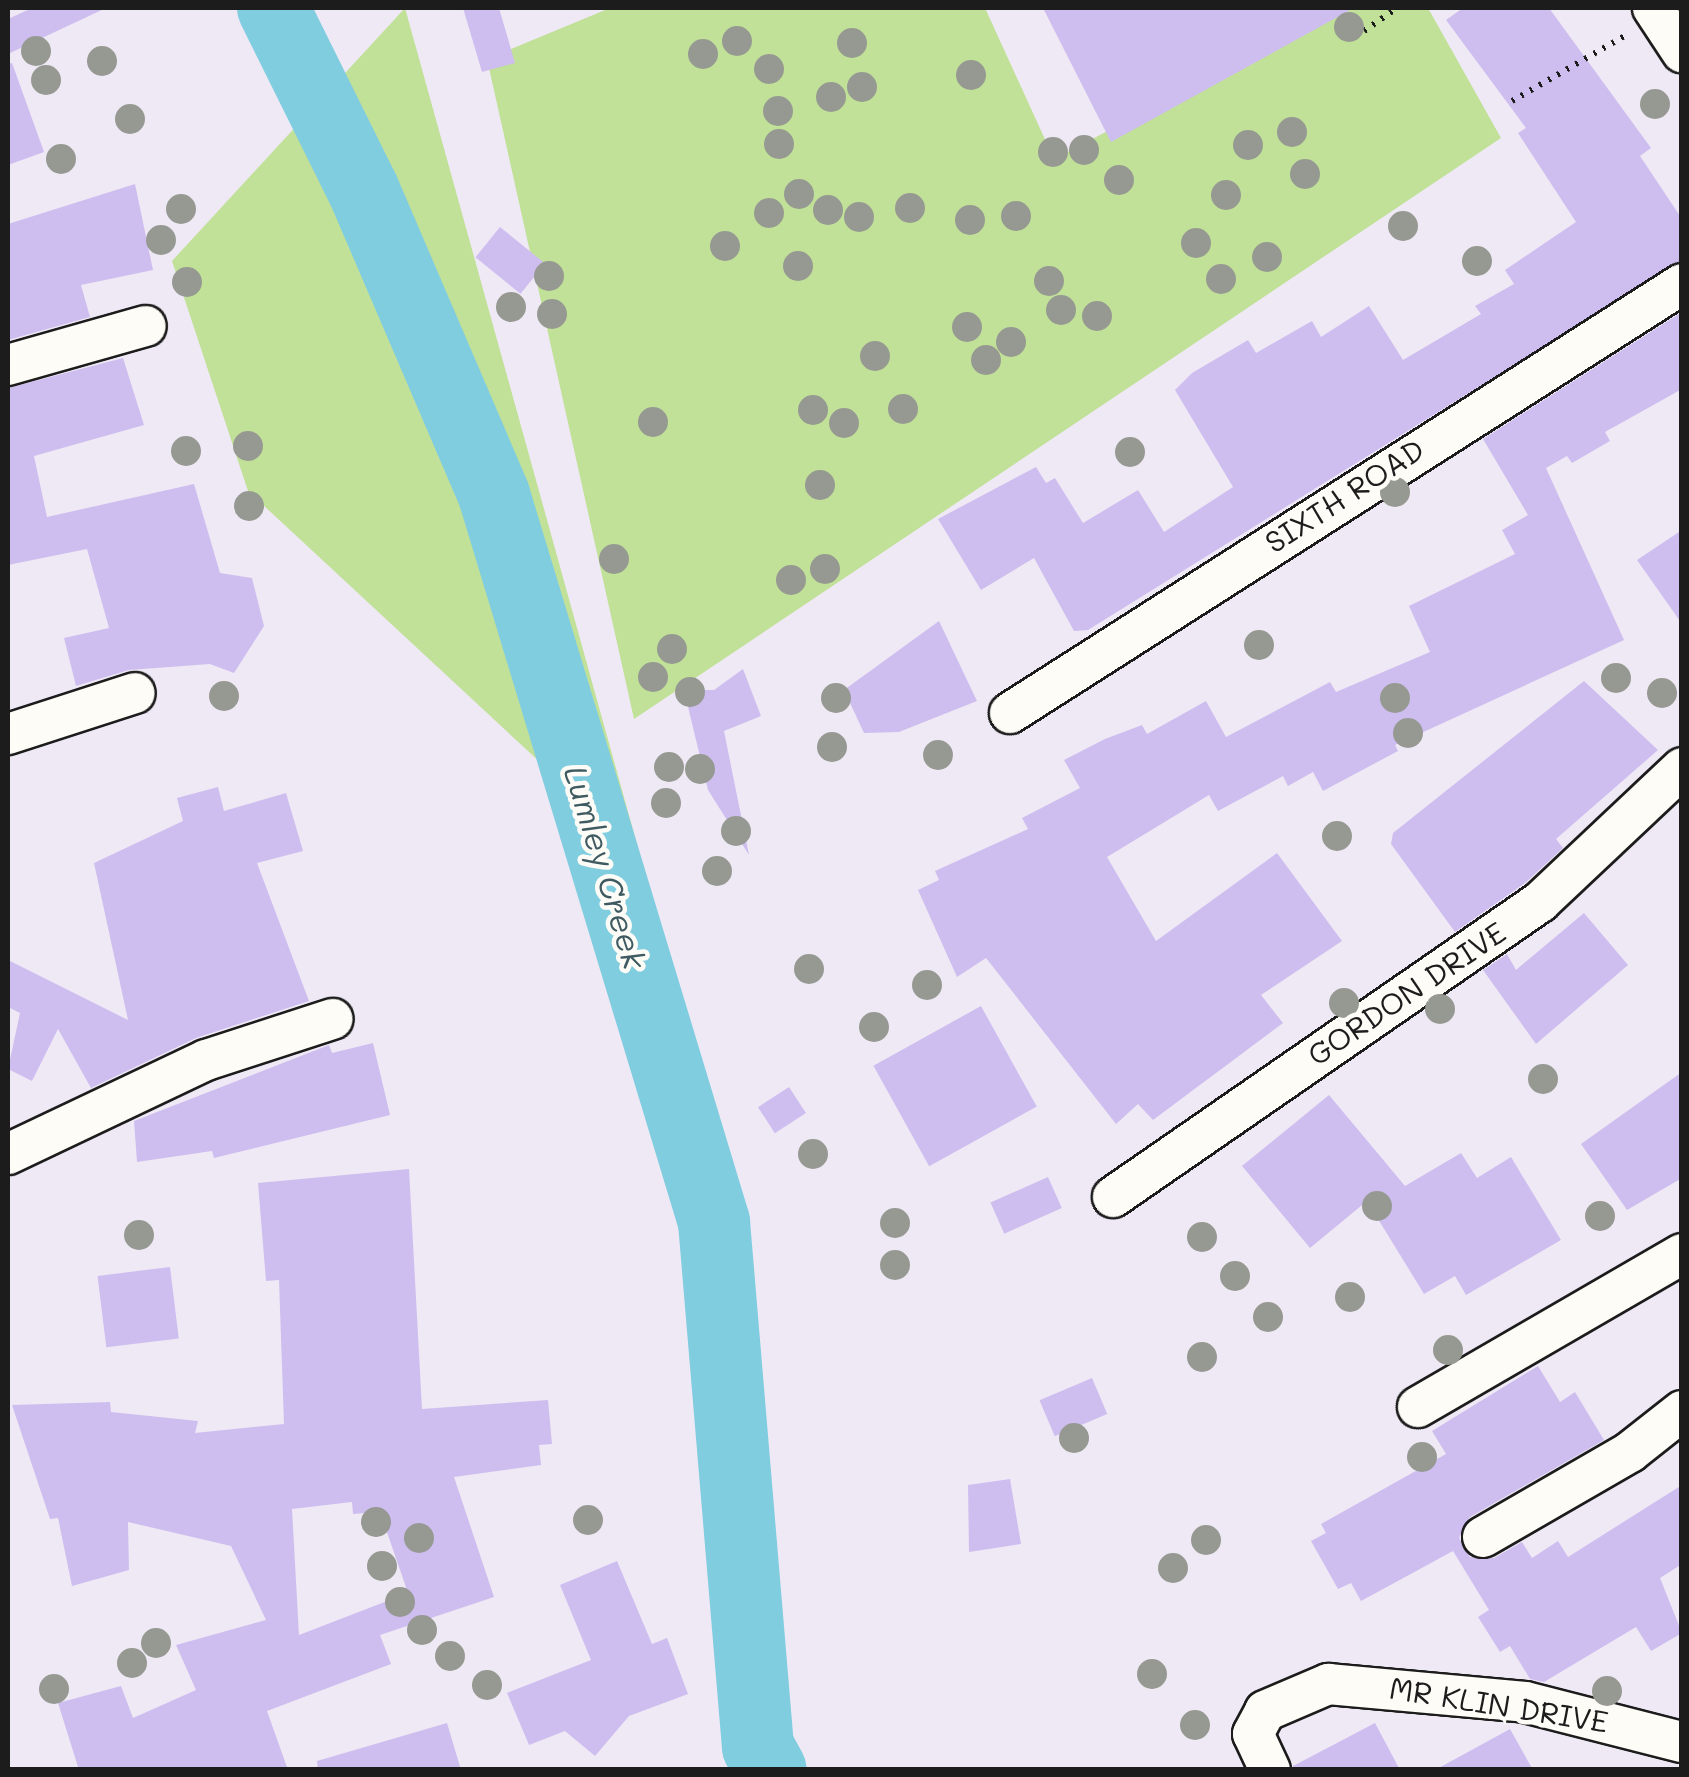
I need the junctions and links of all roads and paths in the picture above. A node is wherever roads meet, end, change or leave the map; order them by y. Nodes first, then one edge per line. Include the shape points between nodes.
1 (1398, 8) edge
2 (1657, 13) edge
3 (1364, 32) dead end
4 (1682, 52) edge
5 (1512, 102) dead end
6 (1682, 284) edge
7 (146, 326) dead end
8 (8, 364) edge
9 (135, 693) dead end
10 (1010, 714) dead end
11 (8, 734) edge
12 (1682, 768) edge
13 (332, 1019) dead end
14 (8, 1154) edge
15 (1113, 1197) dead end
16 (1682, 1254) edge
17 (1418, 1407) dead end
18 (1682, 1411) edge
19 (1484, 1537) dead end
20 (1682, 1742) edge
21 (1270, 1770) edge

1 - 3 path
2 - 4 street
2 - 5 path
6 - 10 street, SIXTH ROAD
7 - 8 street
9 - 11 street
12 - 15 street, GORDON DRIVE via 1540,902
13 - 14 street via 206,1060
16 - 17 street
18 - 19 street via 1630,1452
20 - 21 street, MR KLIN DRIVE via 1525,1702 1328,1684 1265,1711 1253,1734

